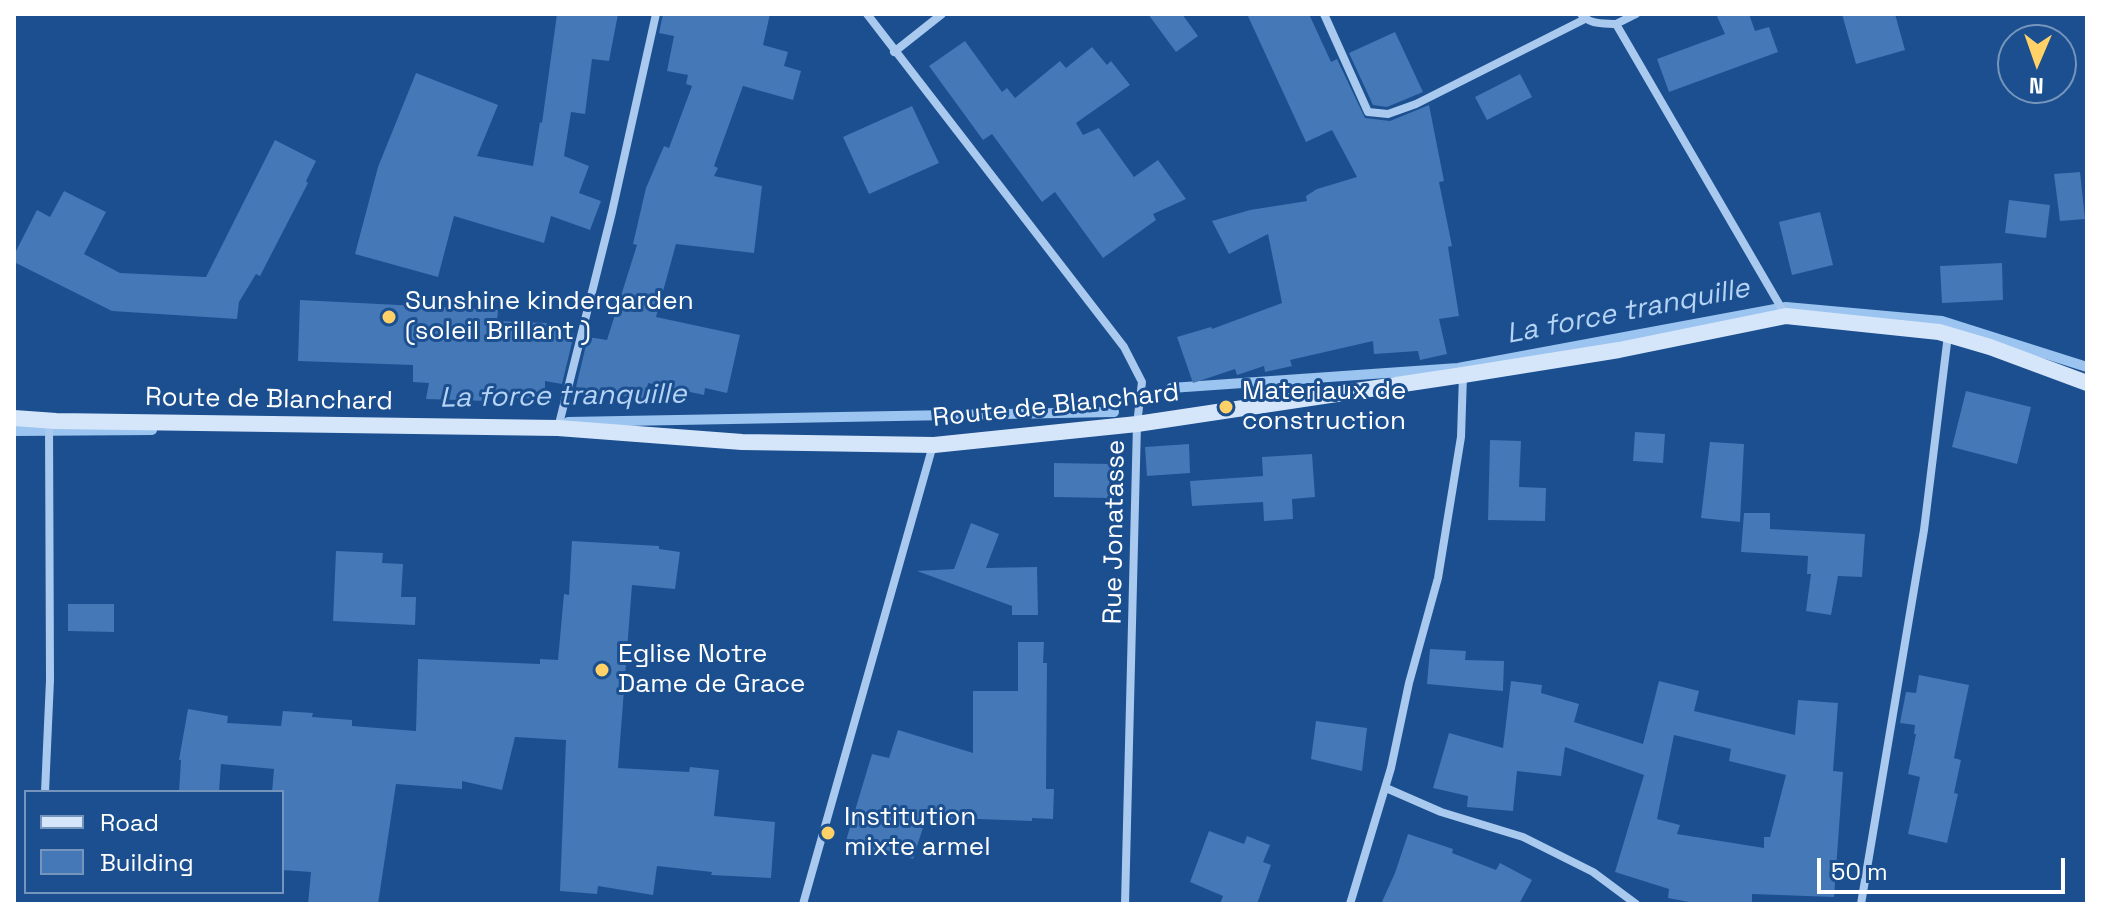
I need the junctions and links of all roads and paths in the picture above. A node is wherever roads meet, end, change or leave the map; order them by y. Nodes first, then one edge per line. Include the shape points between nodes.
1 (656, 14) edge
2 (867, 14) edge
3 (942, 14) edge
4 (1324, 14) edge
5 (1636, 14) edge
6 (1583, 17) edge
7 (1616, 24) junction
8 (894, 52) junction
9 (1786, 316) junction
10 (1948, 334) junction
11 (1463, 375) junction
12 (2087, 383) edge
13 (14, 418) edge
14 (49, 420) junction
15 (1137, 424) junction
16 (558, 428) junction
17 (934, 445) junction
18 (1386, 788) junction
19 (45, 790) edge
20 (803, 904) edge
21 (1125, 904) edge
22 (1350, 904) edge
23 (1636, 904) edge
24 (1861, 904) edge

1 - 16 street
2 - 8 street, Rue Jonatasse
3 - 8 street
4 - 6 street via 1368,112 1388,114
5 - 7 street
6 - 7 street
7 - 9 street
8 - 15 street, Rue Jonatasse via 1124,347 1142,382
9 - 10 street, Route de Blanchard
9 - 11 street, Route de Blanchard
10 - 12 street, Route de Blanchard
10 - 24 street via 1924,530
11 - 15 street, Route de Blanchard
11 - 18 street via 1461,437 1438,578
13 - 14 street, Route de Blanchard
14 - 16 street, Route de Blanchard
14 - 19 street
15 - 17 street, Route de Blanchard
15 - 21 street, Rue Jonatasse
16 - 17 street, Route de Blanchard via 742,442
17 - 20 street
18 - 22 street
18 - 23 street via 1441,812 1523,837 1581,864

